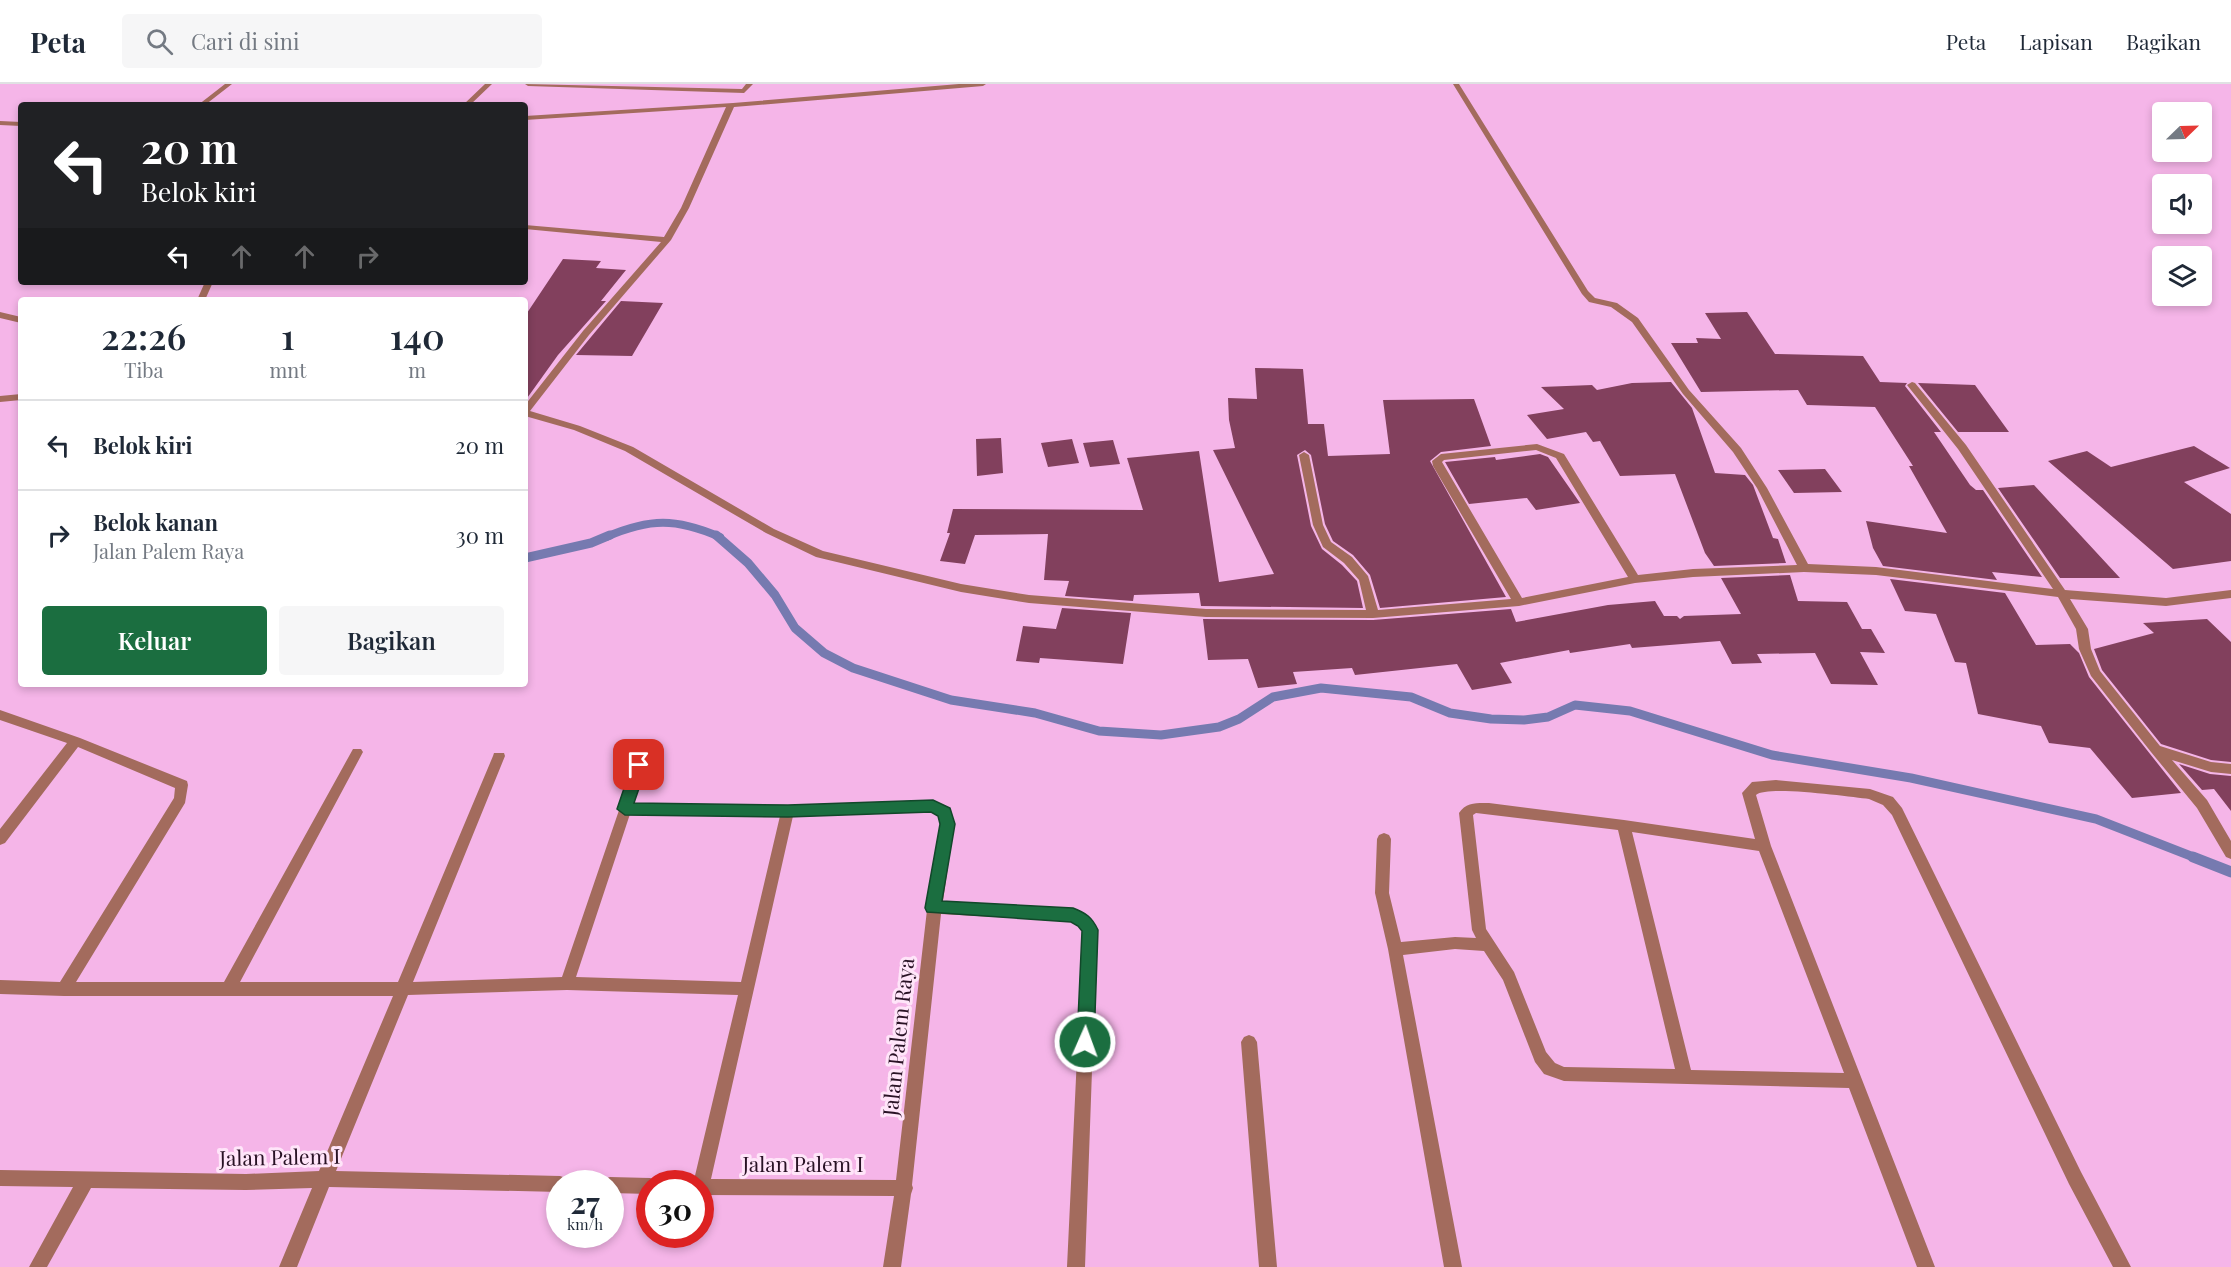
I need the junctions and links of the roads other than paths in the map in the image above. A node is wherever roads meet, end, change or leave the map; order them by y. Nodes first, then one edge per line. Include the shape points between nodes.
1 (229, 84) edge
2 (489, 84) edge
3 (528, 84) edge
4 (750, 84) edge
5 (982, 84) edge
6 (1458, 88) edge
7 (205, 102) edge
8 (469, 102) edge
9 (729, 111) junction
10 (528, 118) edge
11 (0, 123) edge
12 (18, 124) edge
13 (528, 227) edge
14 (667, 240) junction
15 (0, 315) edge
16 (18, 319) edge
17 (1912, 384) dead end
18 (18, 397) edge
19 (0, 399) edge
20 (528, 408) edge
21 (528, 413) edge
22 (1304, 455) dead end
23 (1804, 568) junction
24 (1635, 579) junction
25 (2062, 594) junction
26 (2231, 594) edge
27 (1519, 602) junction
28 (1373, 614) junction
29 (0, 715) edge
30 (76, 741) junction
31 (647, 743) dead end
32 (2155, 749) junction
33 (357, 752) dead end
34 (499, 756) dead end
35 (2231, 769) edge
36 (625, 809) junction
37 (788, 811) junction
38 (1624, 825) junction
39 (0, 839) edge
40 (1384, 839) dead end
41 (1764, 846) junction
42 (2231, 854) edge
43 (933, 908) junction
44 (1490, 945) junction
45 (1395, 949) junction
46 (567, 983) junction
47 (0, 987) edge
48 (229, 988) junction
49 (64, 989) junction
50 (401, 989) junction
51 (747, 989) junction
52 (1249, 1042) dead end
53 (1685, 1077) junction
54 (1855, 1081) junction
55 (705, 1170) edge
56 (0, 1178) edge
57 (87, 1178) junction
58 (326, 1179) junction
59 (546, 1184) edge
60 (714, 1187) edge
61 (905, 1188) junction
62 (38, 1267) edge
63 (288, 1267) edge
64 (892, 1267) edge
65 (1076, 1267) edge
66 (1268, 1267) edge
67 (1453, 1267) edge
68 (1926, 1267) edge
69 (2122, 1267) edge

1 - 7 street
2 - 8 street
3 - 4 street via 744,91
5 - 9 street
6 - 23 street via 1586,292 1592,300 1614,305 1635,320 1686,392 1737,450
9 - 10 street
9 - 14 street
11 - 12 street
13 - 14 street
14 - 20 street via 586,333
15 - 16 street
17 - 25 street via 1962,447
18 - 19 street
21 - 28 street via 629,448 770,531 819,554 847,561 961,588 1052,602 1206,613
22 - 28 street via 1318,525 1327,544 1364,579
23 - 24 street
23 - 25 street via 1876,571
24 - 27 street
24 - 27 street via 1560,456 1537,447 1442,457 1438,466
25 - 26 street via 2166,602
25 - 32 street via 2082,629 2095,673
27 - 28 street
29 - 30 street
30 - 39 street
30 - 49 street via 182,785 183,790
31 - 36 street
32 - 35 street
32 - 42 street via 2202,804
33 - 48 street
34 - 50 street
36 - 37 street
36 - 46 street
37 - 43 street, Jalan Palem Raya via 933,806 944,812 947,824
37 - 51 street
38 - 41 street
38 - 44 street via 1489,808 1474,808 1466,813 1476,914 1479,930
38 - 53 street
40 - 45 street via 1382,893
41 - 54 street
41 - 69 street via 1749,793 1757,786 1870,794 1888,801 1897,812
43 - 61 street, Jalan Palem Raya
43 - 65 street via 1073,915 1090,930
44 - 45 street via 1455,943
44 - 53 street via 1509,977 1540,1057 1550,1069 1564,1074
45 - 67 street
46 - 50 street
46 - 51 street
47 - 49 street
48 - 49 street
48 - 50 street
50 - 58 street
51 - 55 street
52 - 66 street
53 - 54 street
54 - 68 street
56 - 57 street, Jalan Palem I
57 - 58 street, Jalan Palem I via 246,1182
57 - 62 street
58 - 59 street, Jalan Palem I
58 - 63 street
60 - 61 street, Jalan Palem I
61 - 64 street, Jalan Palem Raya

